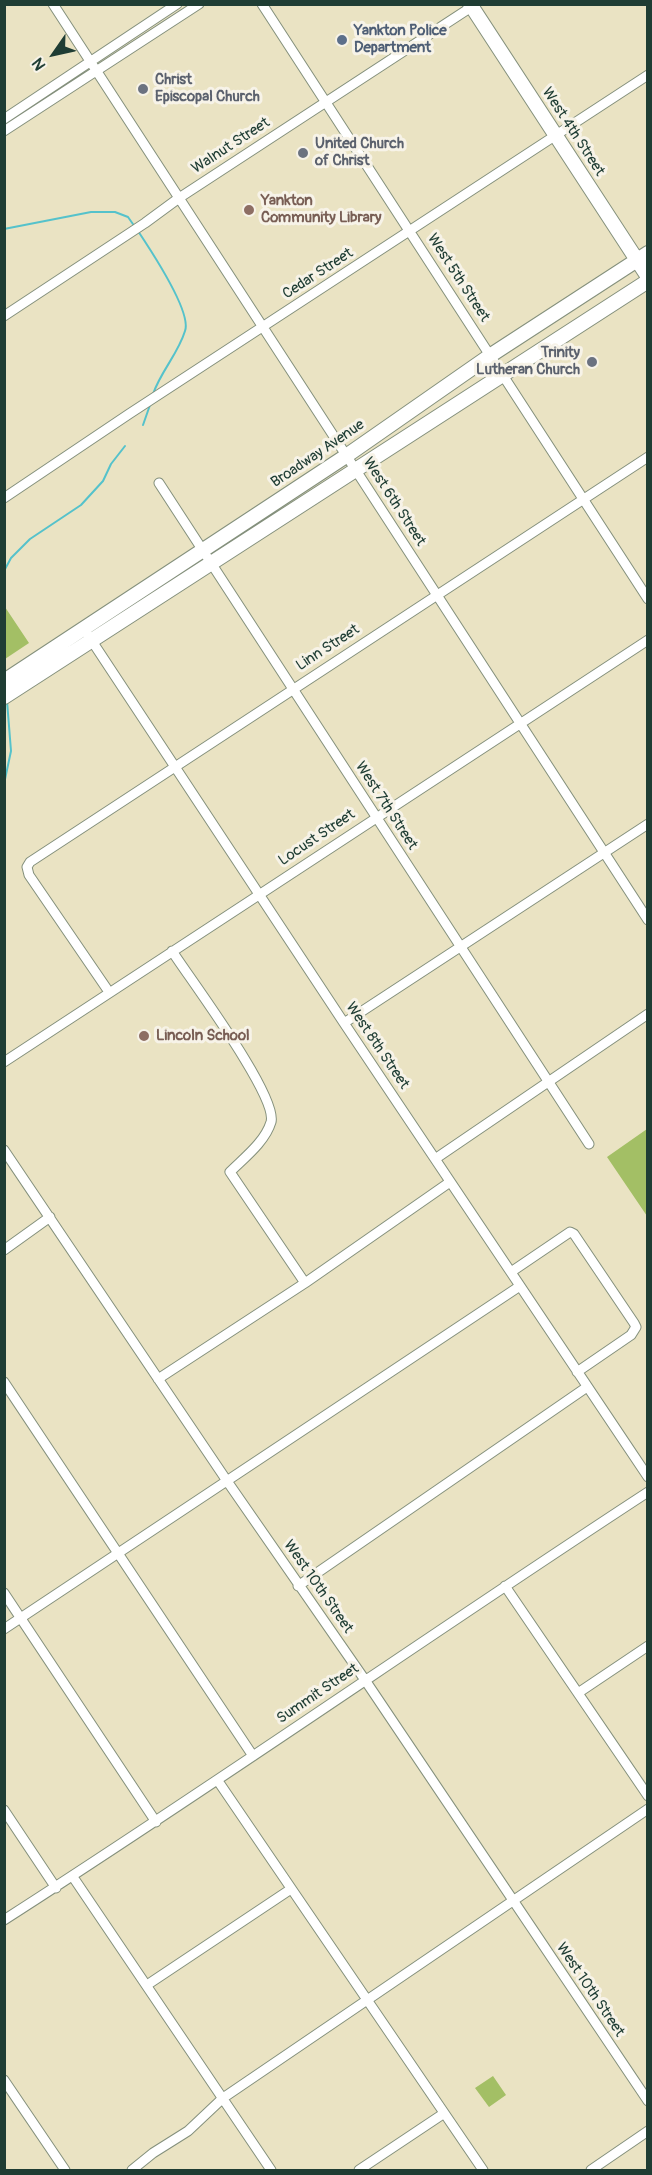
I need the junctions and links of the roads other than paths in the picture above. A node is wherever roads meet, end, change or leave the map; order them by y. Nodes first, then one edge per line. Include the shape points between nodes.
1 (53, 4) edge
2 (177, 4) edge
3 (199, 4) edge
4 (262, 4) edge
5 (473, 5) edge
6 (90, 62) junction
7 (97, 71) junction
8 (648, 75) edge
9 (326, 103) junction
10 (4, 119) edge
11 (4, 131) edge
12 (556, 137) junction
13 (179, 198) junction
14 (410, 232) junction
15 (642, 257) edge
16 (648, 279) edge
17 (4, 316) edge
18 (263, 327) junction
19 (490, 355) junction
20 (502, 373) junction
21 (346, 456) junction
22 (648, 457) edge
23 (356, 470) junction
24 (159, 483) dead end
25 (4, 498) edge
26 (583, 499) junction
27 (202, 551) junction
28 (210, 563) junction
29 (437, 595) junction
30 (648, 598) edge
31 (84, 629) junction
32 (648, 640) edge
33 (92, 642) junction
34 (4, 681) edge
35 (292, 689) junction
36 (4, 697) edge
37 (520, 723) junction
38 (175, 766) junction
39 (375, 817) junction
40 (648, 824) edge
41 (604, 853) junction
42 (259, 894) junction
43 (648, 920) edge
44 (460, 946) junction
45 (172, 951) junction
46 (109, 992) junction
47 (648, 1014) edge
48 (344, 1023) junction
49 (4, 1062) edge
50 (547, 1082) junction
51 (589, 1144) dead end
52 (4, 1150) edge
53 (435, 1159) junction
54 (450, 1182) junction
55 (50, 1217) junction
56 (4, 1250) edge
57 (511, 1272) junction
58 (305, 1283) junction
59 (520, 1286) junction
60 (577, 1372) junction
61 (158, 1379) junction
62 (4, 1382) edge
63 (587, 1387) junction
64 (648, 1477) edge
65 (227, 1481) junction
66 (648, 1492) edge
67 (118, 1552) junction
68 (298, 1586) junction
69 (505, 1586) junction
70 (4, 1593) edge
71 (21, 1617) junction
72 (4, 1629) edge
73 (648, 1646) edge
74 (365, 1680) junction
75 (578, 1694) junction
76 (253, 1756) junction
77 (218, 1781) junction
78 (648, 1796) edge
79 (648, 1809) edge
80 (4, 1810) edge
81 (156, 1822) junction
82 (73, 1877) junction
83 (56, 1888) junction
84 (291, 1889) junction
85 (513, 1902) junction
86 (4, 1920) edge
87 (147, 1985) junction
88 (367, 2001) junction
89 (4, 2080) edge
90 (223, 2098) junction
91 (648, 2101) edge
92 (442, 2114) junction
93 (648, 2131) edge
94 (65, 2170) edge
95 (132, 2170) edge
96 (271, 2170) edge
97 (359, 2170) edge
98 (483, 2170) edge
99 (591, 2170) edge

1 - 6 street, West 6th Street
2 - 6 street
3 - 7 street
4 - 9 street, West 5th Street
5 - 9 street, Walnut Street
5 - 12 highway, West 4th Street
6 - 7 street, West 6th Street
6 - 10 street
7 - 11 street
7 - 13 street, West 6th Street
8 - 12 street, Cedar Street
9 - 13 street, Walnut Street
9 - 14 street, West 5th Street
12 - 14 street, Cedar Street
12 - 15 highway, West 4th Street
13 - 17 street, Walnut Street
13 - 18 street, West 6th Street
14 - 18 street, Cedar Street
14 - 19 street, West 5th Street
15 - 16 highway, West 4th Street
15 - 19 highway, Broadway Avenue
16 - 20 highway
18 - 21 street, West 6th Street
18 - 25 street, Cedar Street
19 - 20 street, West 5th Street
19 - 21 highway, Broadway Avenue
20 - 23 highway
20 - 26 street, West 5th Street
21 - 23 street, West 6th Street
21 - 27 highway, Broadway Avenue
22 - 26 street, Linn Street
23 - 28 highway
23 - 29 street, West 6th Street
24 - 27 street, West 7th Street
26 - 29 street, Linn Street
26 - 30 street, West 5th Street
27 - 28 street, West 7th Street
27 - 31 highway, Broadway Avenue
28 - 33 highway
28 - 35 street, West 7th Street
29 - 35 street, Linn Street
29 - 37 street, West 6th Street
31 - 33 street, West 8th Street
31 - 34 highway, Broadway Avenue
32 - 37 street, Locust Street
33 - 36 highway
33 - 38 street, West 8th Street
35 - 38 street, Linn Street
35 - 39 street, West 7th Street
37 - 39 street, Locust Street
37 - 41 street, West 6th Street
38 - 42 street, West 8th Street
38 - 46 street, Linn Street via 27,867
39 - 42 street, Locust Street
39 - 44 street, West 7th Street
40 - 41 street
41 - 43 street, West 6th Street
41 - 44 street
42 - 45 street, Locust Street
42 - 48 street, West 8th Street
44 - 48 street
44 - 50 street, West 7th Street
45 - 46 street, Locust Street
45 - 58 street via 258,1081 270,1107 271,1121 262,1139 230,1172
46 - 49 street, Locust Street
47 - 50 street
48 - 53 street, West 8th Street
50 - 51 street, West 7th Street
50 - 53 street
52 - 55 street, West 10th Street
53 - 54 street, West 8th Street
54 - 57 street, West 8th Street
54 - 58 street
55 - 56 street
55 - 61 street, West 10th Street
57 - 59 street, West 8th Street
57 - 60 street via 570,1232 636,1327 631,1335
58 - 61 street
59 - 60 street, West 8th Street
59 - 65 street
60 - 63 street, West 8th Street
61 - 65 street, West 10th Street
62 - 67 street
63 - 64 street, West 8th Street
63 - 68 street
65 - 67 street
65 - 68 street, West 10th Street
66 - 69 street, Summit Street
67 - 71 street
67 - 76 street
68 - 74 street, West 10th Street
69 - 74 street, Summit Street
69 - 75 street
70 - 71 street
71 - 72 street
71 - 81 street
73 - 75 street
74 - 76 street, Summit Street
74 - 85 street, West 10th Street
75 - 78 street
76 - 77 street, Summit Street
77 - 81 street, Summit Street
77 - 84 street
79 - 85 street
80 - 83 street
81 - 82 street, Summit Street
82 - 83 street, Summit Street
82 - 87 street
83 - 86 street, Summit Street
84 - 87 street
84 - 88 street
85 - 88 street
85 - 91 street, West 10th Street
87 - 90 street
88 - 90 street
88 - 92 street
89 - 94 street
90 - 95 street via 188,2131
90 - 96 street
92 - 97 street
92 - 98 street
93 - 99 street

